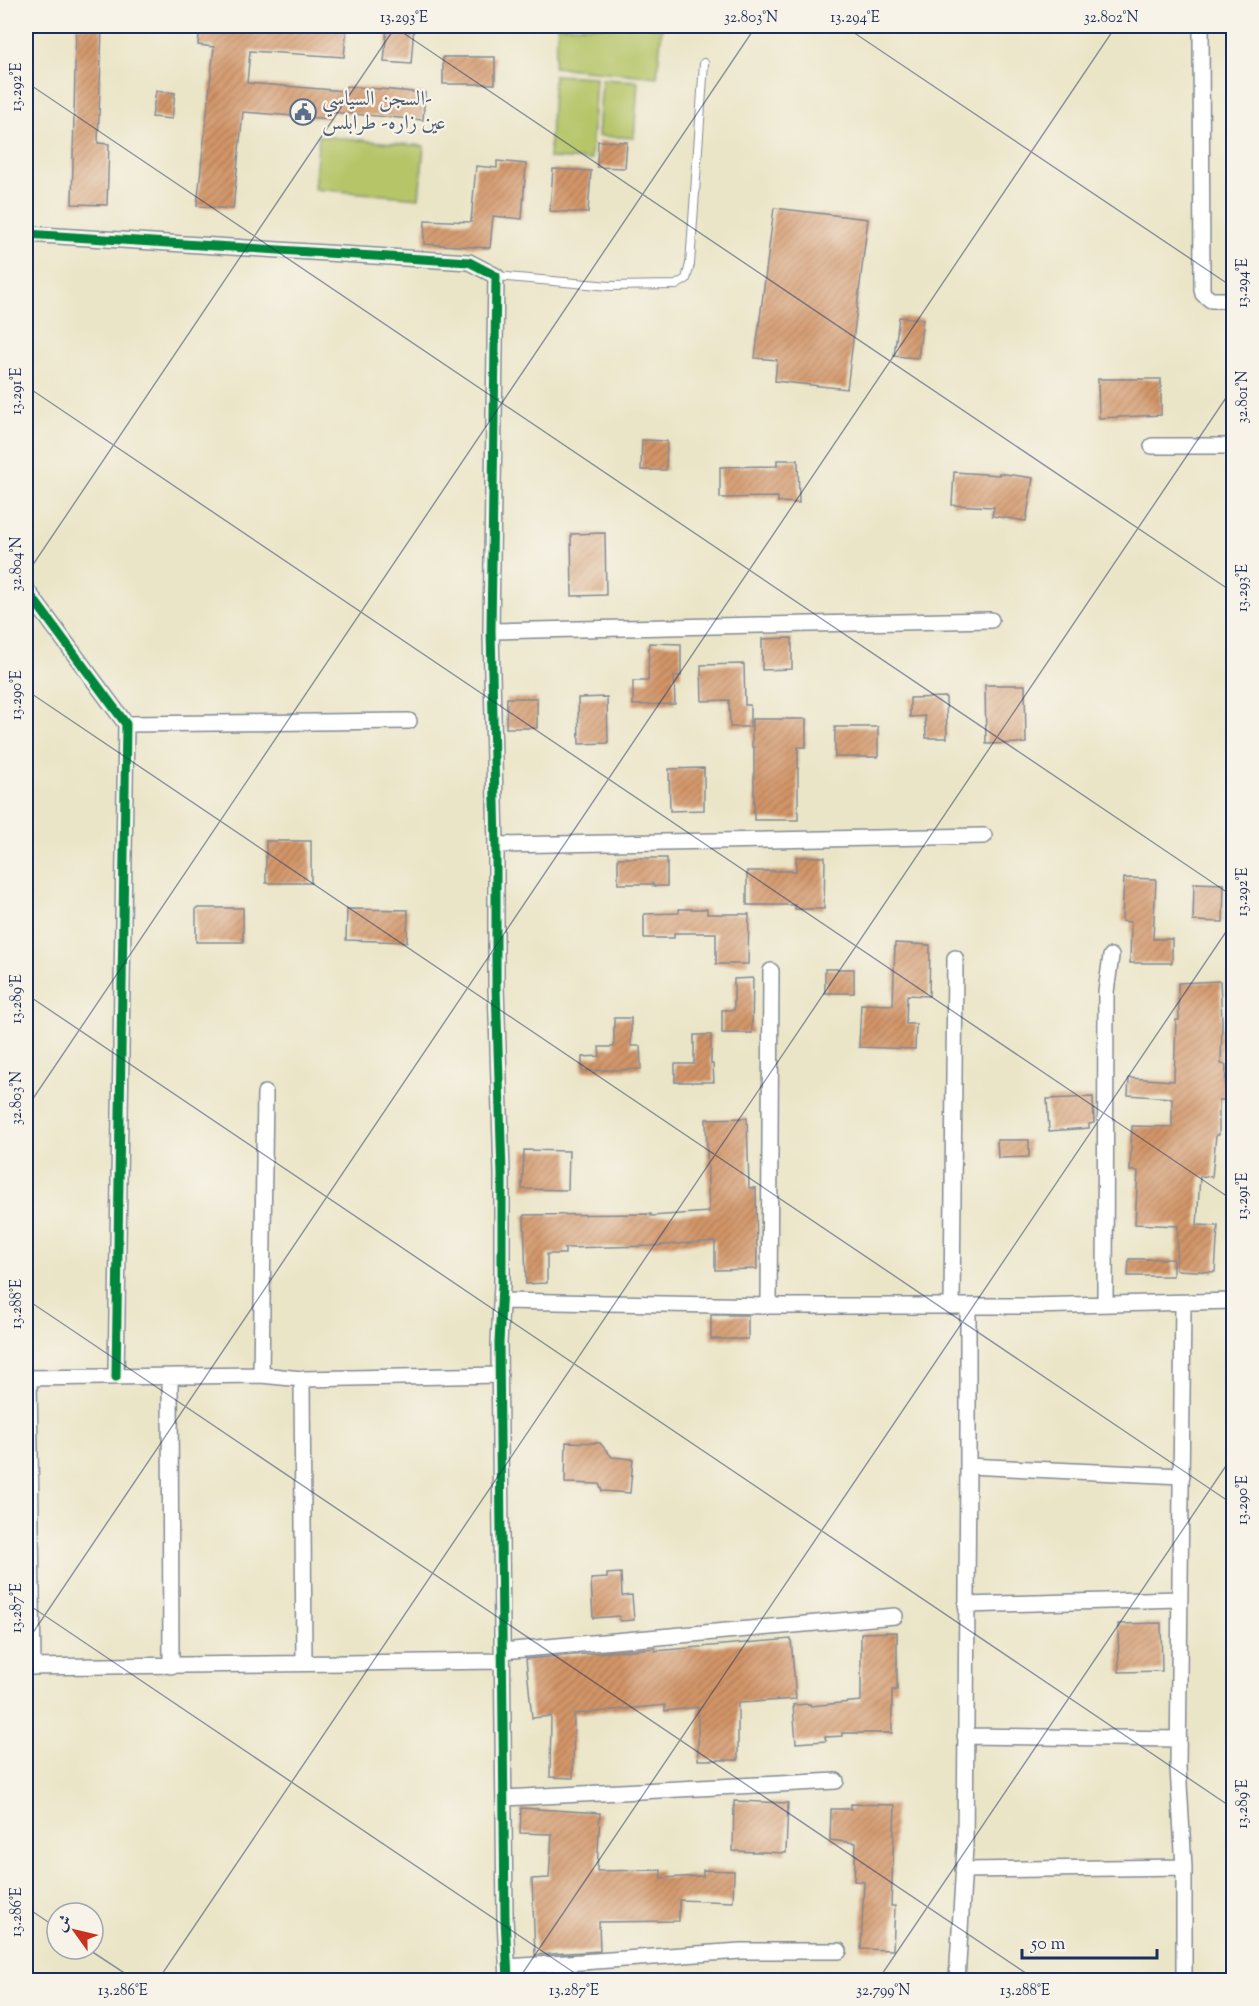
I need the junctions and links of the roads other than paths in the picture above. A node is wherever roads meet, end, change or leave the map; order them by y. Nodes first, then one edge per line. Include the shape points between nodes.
1 (1201, 26) edge
2 (705, 63) dead end
3 (26, 234) edge
4 (496, 276) junction
5 (1233, 300) edge
6 (1152, 446) dead end
7 (1233, 446) edge
8 (26, 589) edge
9 (991, 620) dead end
10 (491, 631) junction
11 (409, 721) dead end
12 (126, 724) junction
13 (984, 836) dead end
14 (496, 845) junction
15 (1111, 956) dead end
16 (955, 958) dead end
17 (771, 970) dead end
18 (265, 1093) dead end
19 (502, 1301) junction
20 (1233, 1301) edge
21 (1105, 1304) junction
22 (1183, 1304) junction
23 (769, 1306) junction
24 (952, 1306) junction
25 (968, 1306) junction
26 (261, 1375) junction
27 (500, 1375) junction
28 (116, 1377) junction
29 (170, 1377) junction
30 (27, 1378) edge
31 (302, 1379) junction
32 (968, 1466) junction
33 (1182, 1476) junction
34 (1179, 1599) junction
35 (966, 1605) junction
36 (896, 1616) dead end
37 (502, 1656) junction
38 (304, 1663) junction
39 (171, 1666) junction
40 (29, 1667) edge
41 (965, 1736) junction
42 (1178, 1740) junction
43 (836, 1781) dead end
44 (504, 1798) junction
45 (1184, 1867) junction
46 (963, 1870) junction
47 (839, 1951) dead end
48 (508, 1974) edge
49 (957, 1980) edge
50 (1184, 1980) edge

1 - 5 street via 1202,289 1210,300
2 - 4 lane via 686,279 676,285 610,286
3 - 4 street via 469,262
4 - 10 street
6 - 7 street
8 - 12 street
9 - 10 street
10 - 14 street
11 - 12 street
12 - 28 street
13 - 14 street
14 - 19 street
15 - 21 street via 1106,992
16 - 24 street
17 - 23 street
18 - 26 street
19 - 23 street
19 - 27 street
20 - 22 street
21 - 22 street
21 - 25 street
22 - 33 street
23 - 24 street
24 - 25 street
25 - 32 street
26 - 29 street
26 - 31 street
27 - 31 street
27 - 37 street
28 - 29 street
28 - 30 street
29 - 39 street
30 - 40 street
31 - 38 street
32 - 33 street
32 - 35 street
33 - 34 street
34 - 35 street
34 - 42 street
35 - 41 street
36 - 37 street
37 - 38 street
37 - 44 street
38 - 39 street
39 - 40 street
41 - 42 street
41 - 46 street
42 - 45 street
43 - 44 street
44 - 48 street
45 - 46 street
45 - 50 street
46 - 49 street
47 - 48 street via 741,1951

